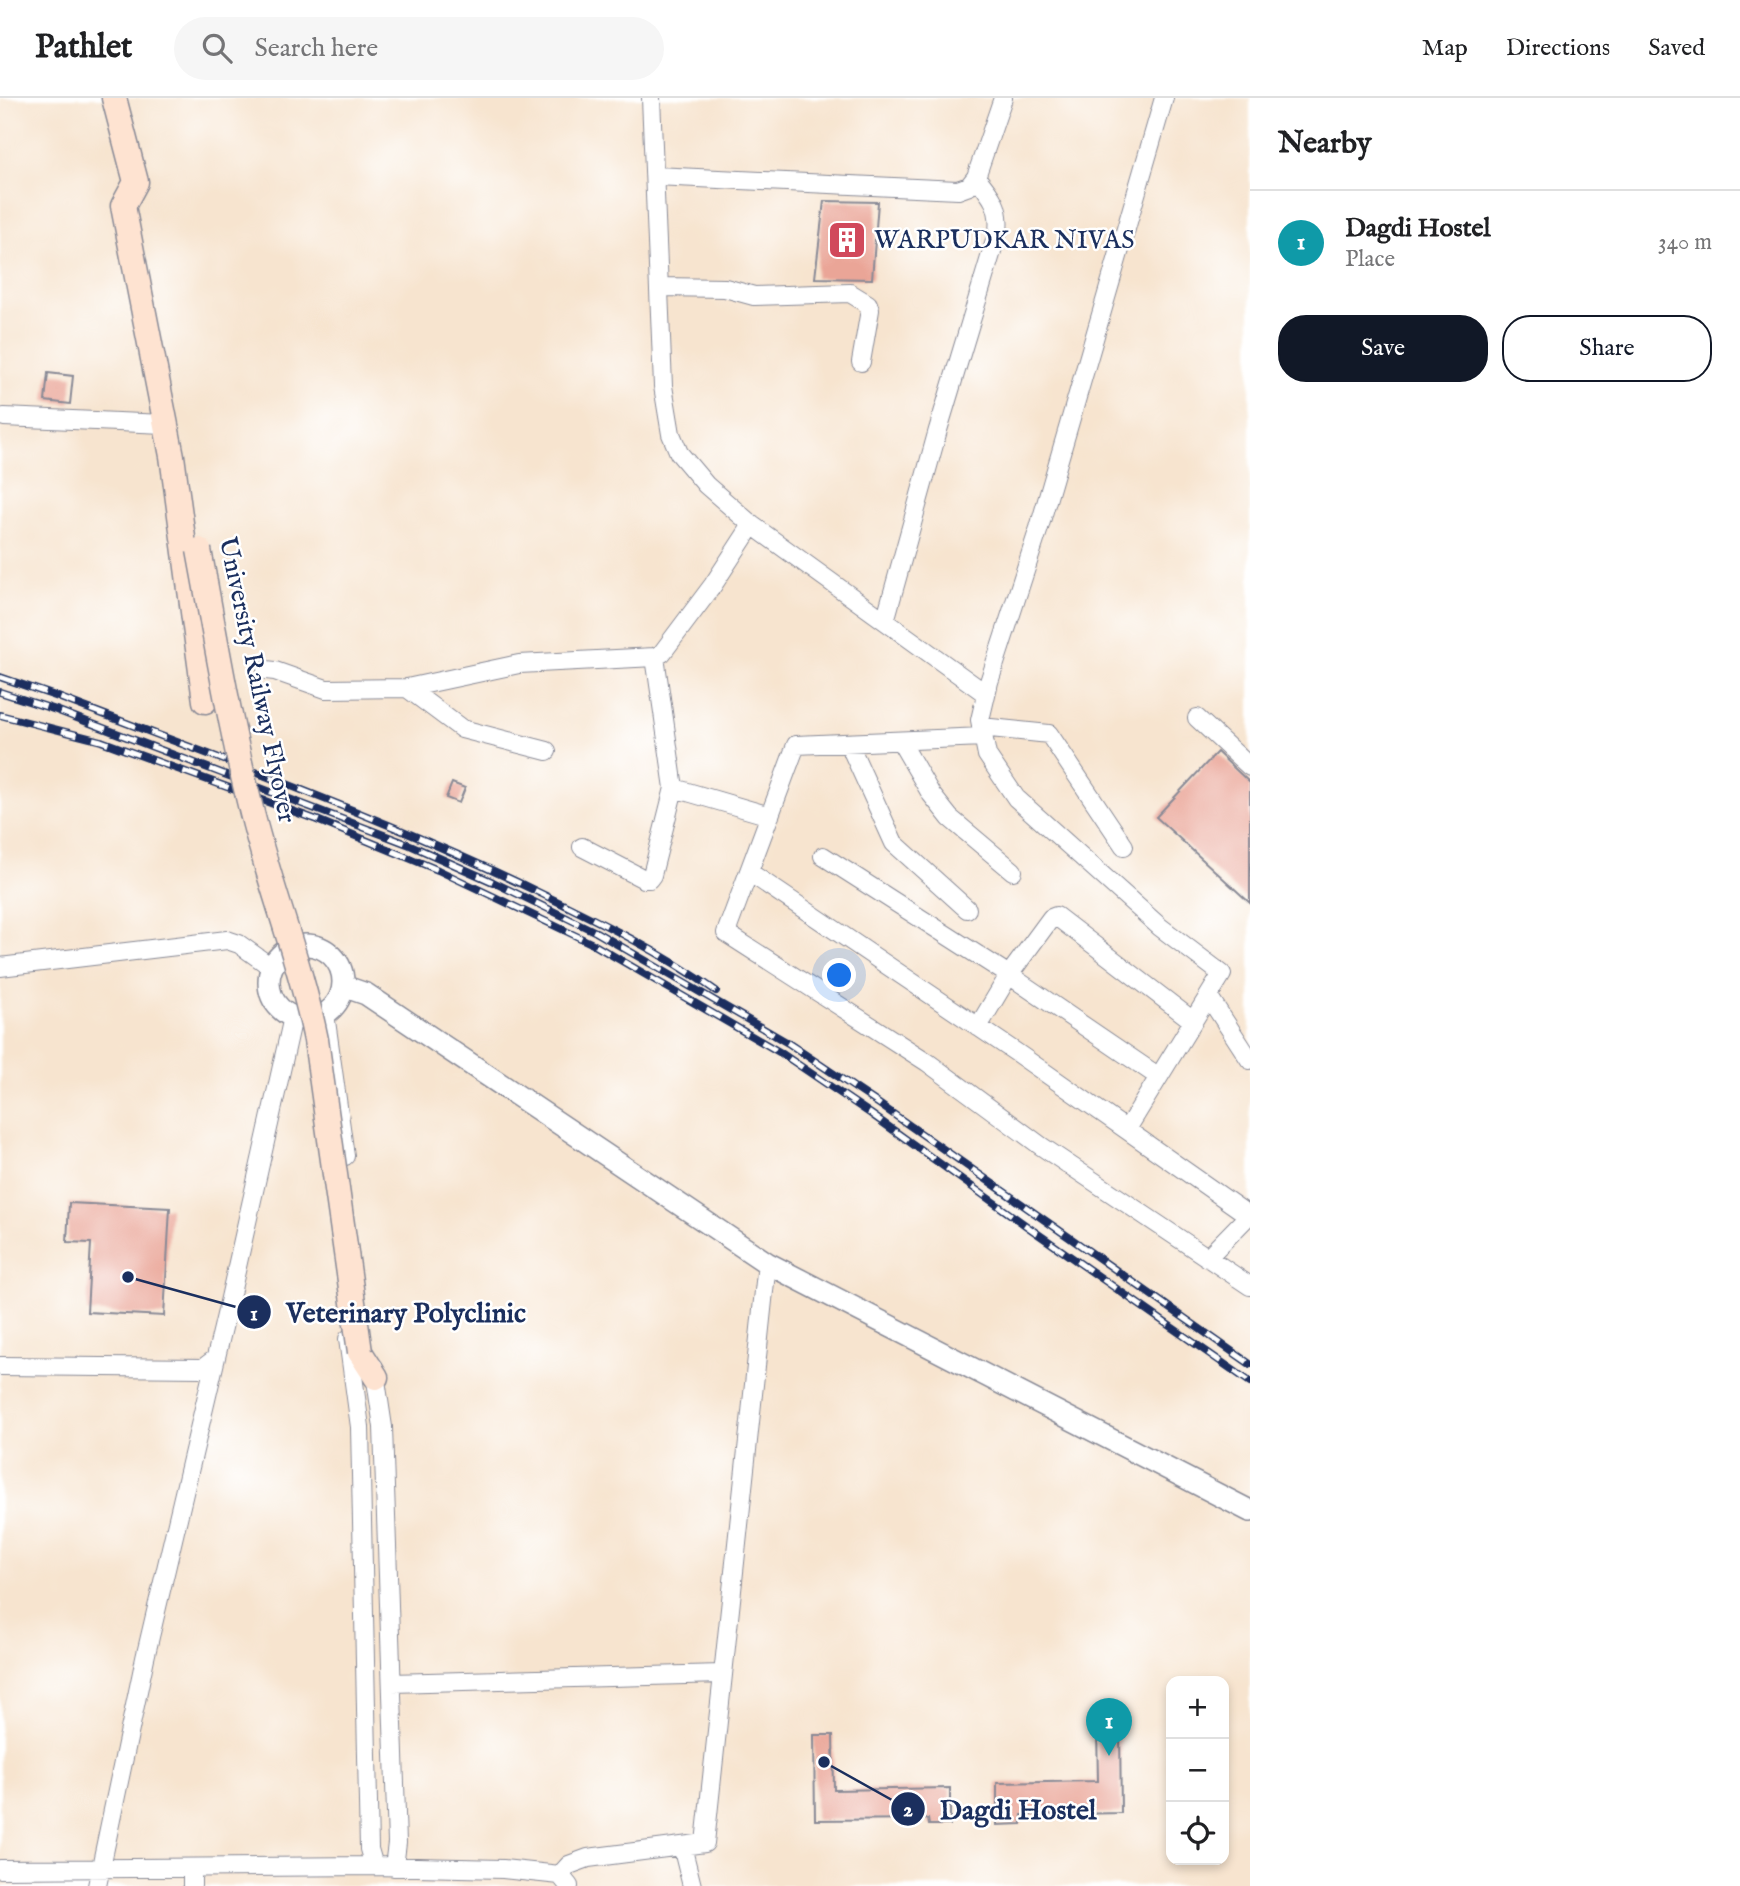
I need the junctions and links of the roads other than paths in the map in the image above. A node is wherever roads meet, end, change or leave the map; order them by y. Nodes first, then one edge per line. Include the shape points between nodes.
1 (114, 98) edge
2 (651, 98) edge
3 (1003, 98) edge
4 (1164, 98) edge
5 (655, 176) junction
6 (976, 177) junction
7 (136, 182) junction
8 (660, 287) junction
9 (861, 362) dead end
10 (4, 417) dead end
11 (164, 424) junction
12 (752, 525) junction
13 (885, 621) junction
14 (655, 657) junction
15 (265, 670) dead end
16 (407, 688) junction
17 (986, 694) junction
18 (205, 701) dead end
19 (1197, 718) dead end
20 (982, 732) junction
21 (901, 741) junction
22 (849, 744) junction
23 (547, 751) dead end
24 (1250, 767) edge
25 (674, 788) junction
26 (770, 816) junction
27 (1124, 846) dead end
28 (582, 847) dead end
29 (823, 856) dead end
30 (1013, 871) dead end
31 (749, 872) junction
32 (967, 909) dead end
33 (0, 967) edge
34 (271, 967) junction
35 (1009, 975) junction
36 (343, 986) junction
37 (1209, 997) junction
38 (325, 1014) junction
39 (298, 1018) junction
40 (1193, 1021) junction
41 (978, 1027) junction
42 (1250, 1060) edge
43 (1159, 1077) junction
44 (1127, 1129) junction
45 (1249, 1214) edge
46 (1207, 1258) junction
47 (767, 1263) junction
48 (1250, 1286) edge
49 (215, 1359) junction
50 (0, 1366) edge
51 (365, 1379) junction
52 (1250, 1511) edge
53 (722, 1674) junction
54 (392, 1683) junction
55 (682, 1846) junction
56 (374, 1866) junction
57 (99, 1867) junction
58 (394, 1867) junction
59 (0, 1869) edge
60 (192, 1877) edge
61 (565, 1881) edge
62 (97, 1886) edge
63 (692, 1886) edge

1 - 7 main road, University Railway Flyover
2 - 5 street
3 - 6 street
4 - 17 street
5 - 6 street via 958,190
5 - 8 street
6 - 13 street via 994,199 998,231
7 - 11 main road via 123,205
7 - 51 main road, University Railway Flyover, bridge via 233,733 316,1040
8 - 9 street via 725,288 754,296 854,293 870,310
8 - 12 street via 663,386 671,434 690,468
10 - 11 street
11 - 18 main road
12 - 13 street
12 - 14 street
13 - 17 street
14 - 16 street via 519,664
14 - 25 street
15 - 16 street via 326,689
16 - 23 street via 462,729
17 - 20 street
19 - 24 street
20 - 21 street
20 - 27 street via 1049,734
20 - 37 street via 986,755 1016,798 1160,928 1222,974
21 - 22 street
21 - 30 street via 950,818
22 - 26 street via 796,745
22 - 32 street via 894,842
25 - 26 street
25 - 28 street via 649,879
26 - 31 street
29 - 35 street
31 - 41 street
31 - 46 street via 726,933 927,1062
33 - 34 street via 227,940
34 - 36 street via 291,947 313,945 324,949 339,965
34 - 39 street via 268,982 275,1003
35 - 40 street via 1056,916
35 - 41 street
35 - 43 street
36 - 38 street
36 - 47 street via 366,994
37 - 40 street
37 - 42 street
38 - 39 street
38 - 51 street
39 - 49 street
39 - 51 street
40 - 43 street
41 - 44 street
43 - 44 street
44 - 45 street
45 - 46 street
46 - 48 street
47 - 52 street
47 - 53 street
49 - 50 street via 203,1368
49 - 57 street
51 - 54 street via 383,1427
51 - 56 street via 360,1427 369,1849
53 - 54 street
53 - 55 street via 705,1843
54 - 58 street
55 - 61 street via 588,1858 569,1865
55 - 63 street
56 - 58 street
56 - 60 street
57 - 59 street
57 - 60 street
57 - 62 street
58 - 61 street via 503,1869

